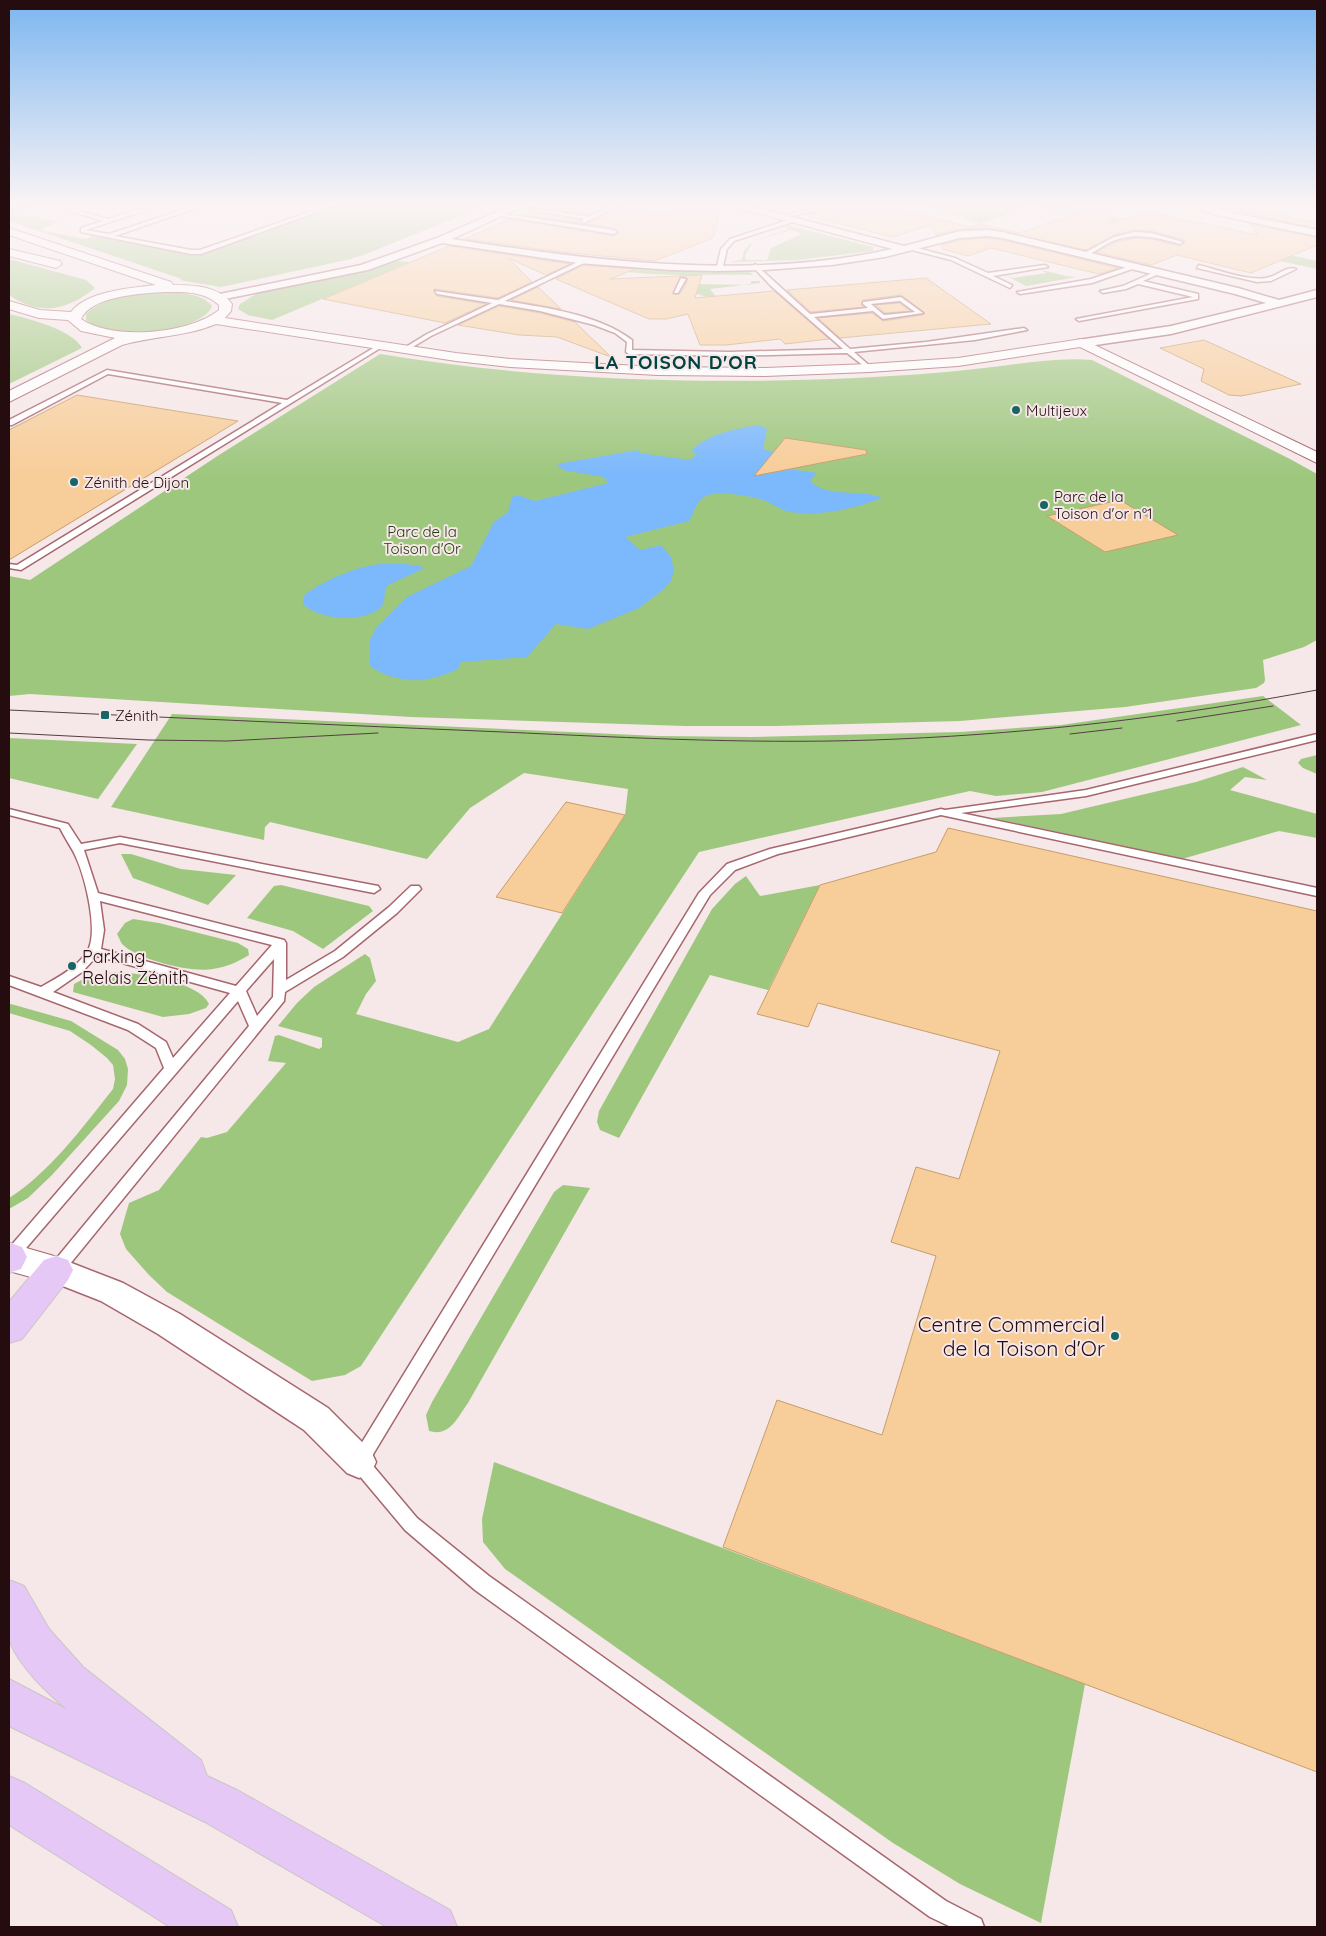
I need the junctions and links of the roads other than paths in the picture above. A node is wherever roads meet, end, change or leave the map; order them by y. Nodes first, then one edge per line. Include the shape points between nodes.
1 (105, 295) edge
2 (113, 295) edge
3 (215, 295) edge
4 (233, 295) edge
5 (455, 295) edge
6 (513, 295) edge
7 (786, 295) edge
8 (1196, 295) edge
9 (1250, 295) edge
10 (1308, 295) edge
11 (220, 298) junction
12 (98, 300) junction
13 (497, 303) junction
14 (1278, 303) junction
15 (9, 306) edge
16 (874, 309) junction
17 (74, 316) junction
18 (808, 316) junction
19 (1078, 319) dead end
20 (214, 320) junction
21 (1024, 330) dead end
22 (90, 331) junction
23 (138, 336) junction
24 (1082, 344) junction
25 (380, 346) junction
26 (404, 350) junction
27 (849, 351) junction
28 (88, 357) junction
29 (869, 368) junction
30 (9, 397) edge
31 (287, 402) junction
32 (9, 423) edge
33 (1314, 458) edge
34 (9, 566) edge
35 (1317, 737) edge
36 (9, 812) edge
37 (941, 812) junction
38 (77, 848) junction
39 (374, 889) dead end
40 (415, 889) dead end
41 (1317, 892) edge
42 (94, 896) junction
43 (280, 943) junction
44 (94, 950) junction
45 (9, 980) edge
46 (279, 990) junction
47 (240, 991) junction
48 (43, 992) junction
49 (255, 1026) junction
50 (172, 1070) junction
51 (9, 1258) edge
52 (56, 1270) junction
53 (9, 1328) edge
54 (359, 1462) junction
55 (9, 1601) edge
56 (9, 1701) edge
57 (9, 1799) edge
58 (221, 1806) junction
59 (214, 1927) edge
60 (433, 1927) edge
61 (973, 1927) edge

1 - 12 street
2 - 12 street
3 - 11 street
4 - 11 street
5 - 13 lane
6 - 13 lane
7 - 18 lane
8 - 19 lane via 1196,298
9 - 14 street
10 - 14 street
11 - 20 street via 226,304 224,312
12 - 17 street via 84,306
13 - 26 lane
13 - 27 lane via 600,324 626,336 630,340 629,352 752,354
14 - 24 street via 1257,311 1114,341
15 - 17 street via 39,314
16 - 16 lane via 884,317 920,313 901,299 865,303
16 - 18 lane
17 - 22 street via 79,326
18 - 27 lane
20 - 23 street via 177,332
20 - 25 street
21 - 27 lane via 927,345
22 - 23 street
22 - 28 street via 98,340 98,346
23 - 28 street
24 - 29 street via 958,362
24 - 33 street
25 - 26 street
25 - 31 lane
26 - 29 street via 510,363 658,371 764,372
27 - 29 lane
28 - 30 street
31 - 32 lane via 107,372
31 - 34 lane via 18,568
35 - 37 lane via 1086,793
36 - 38 lane via 64,826
37 - 41 lane
37 - 54 lane via 774,851 731,867 705,893
38 - 39 lane via 120,840
38 - 42 lane
40 - 46 lane via 339,954
42 - 43 lane
42 - 44 lane via 99,933
43 - 46 lane
43 - 47 lane
44 - 47 lane
44 - 48 lane via 74,972
45 - 48 lane
46 - 49 lane via 279,998
47 - 49 lane
47 - 50 lane
48 - 50 lane via 134,1028 161,1045
49 - 52 lane
50 - 51 lane
51 - 52 street
52 - 53 highway
52 - 54 street via 112,1292 169,1324 316,1419
54 - 61 lane via 411,1524 482,1582 938,1909
55 - 58 highway via 34,1644 68,1682
56 - 58 highway via 33,1716
57 - 59 highway
58 - 60 highway

